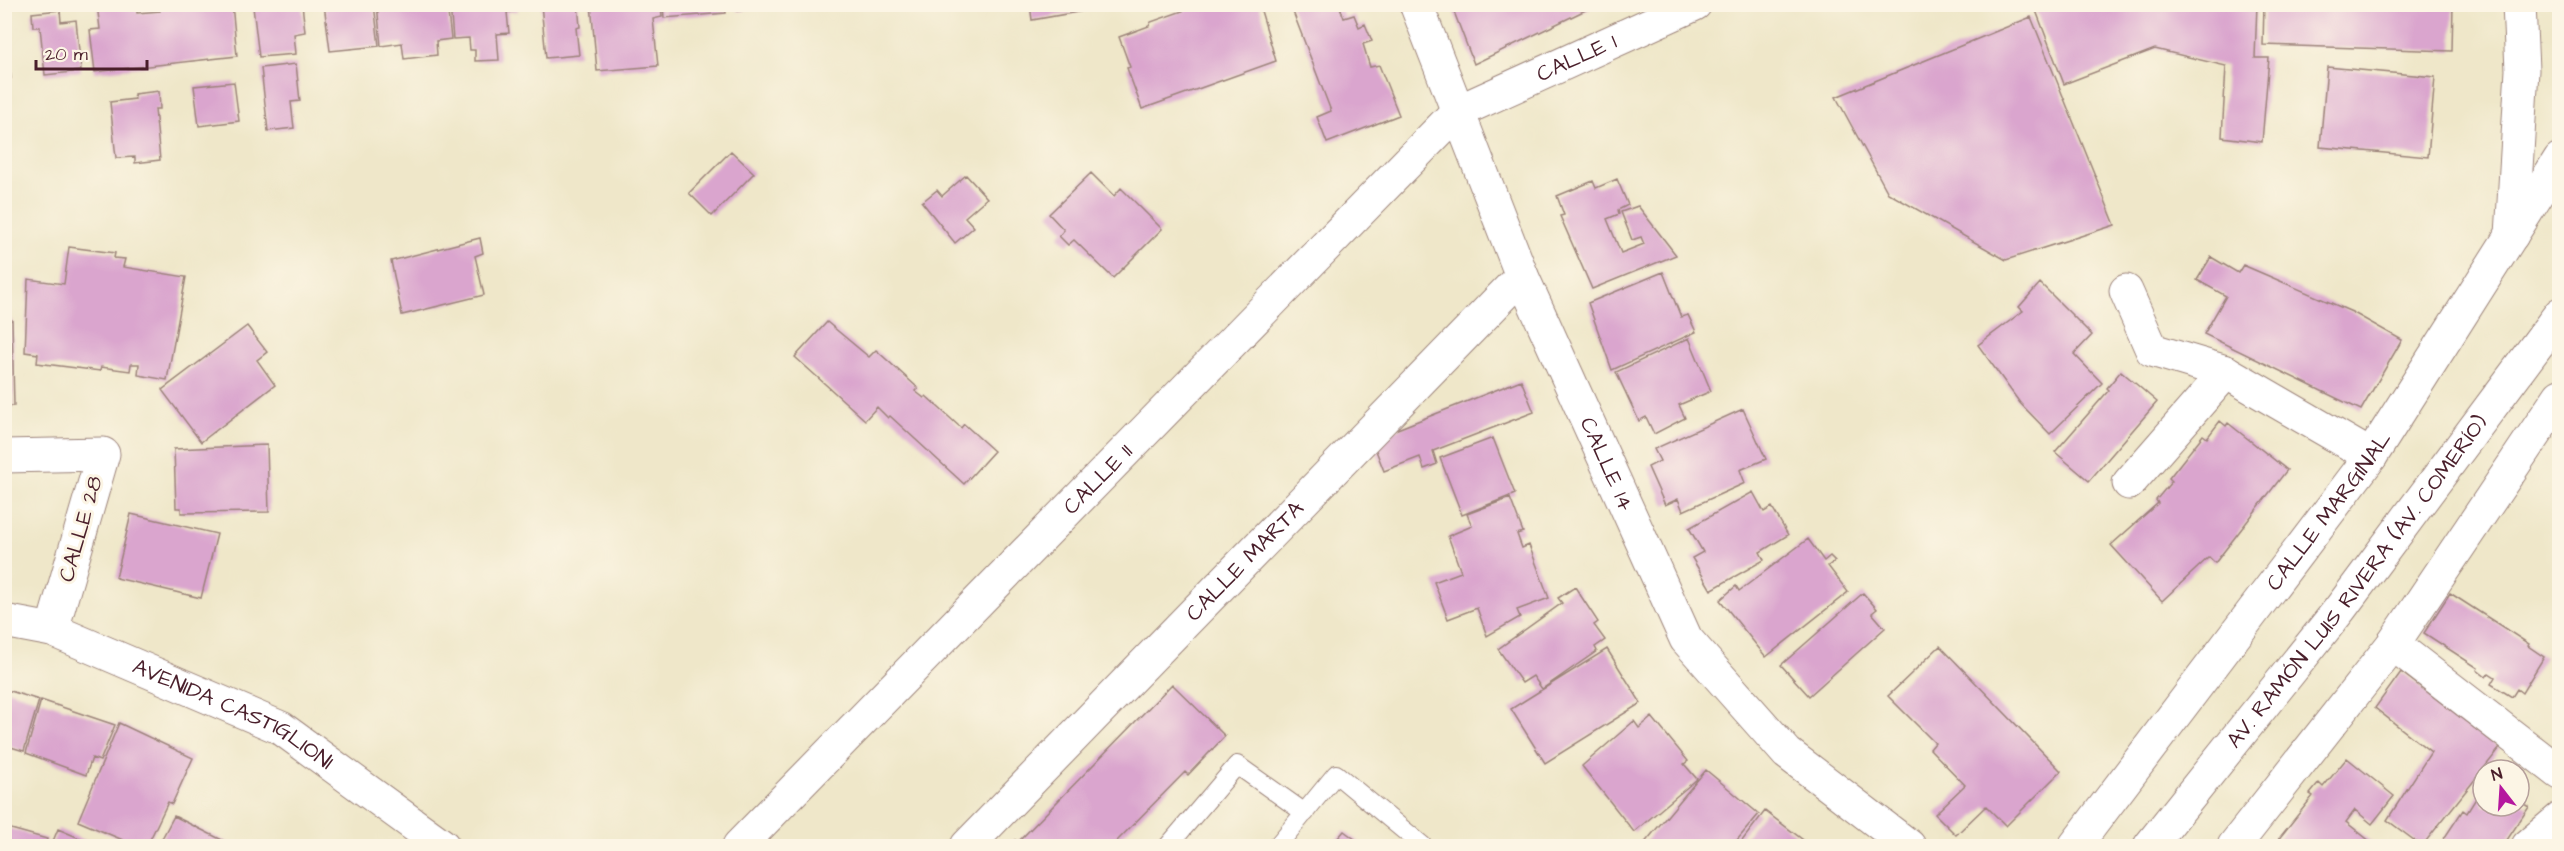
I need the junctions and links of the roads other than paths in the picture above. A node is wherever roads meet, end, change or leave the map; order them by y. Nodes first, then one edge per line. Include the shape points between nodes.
1 (1416, 4) edge
2 (1695, 4) edge
3 (2519, 4) edge
4 (1457, 112) junction
5 (2559, 159) edge
6 (2512, 235) junction
7 (1522, 276) junction
8 (2126, 291) dead end
9 (2559, 314) edge
10 (2226, 372) junction
11 (2559, 396) edge
12 (4, 456) edge
13 (2371, 456) junction
14 (2129, 483) dead end
15 (4, 621) edge
16 (52, 630) junction
17 (2393, 644) junction
18 (2559, 773) edge
19 (1305, 813) junction
20 (2559, 819) edge
21 (443, 846) edge
22 (739, 846) edge
23 (967, 846) edge
24 (1168, 846) edge
25 (1278, 846) edge
26 (1423, 846) edge
27 (1909, 846) edge
28 (2075, 846) edge
29 (2150, 846) edge
30 (2234, 846) edge
31 (2528, 846) edge

1 - 4 street, CALLE 14
2 - 4 street, CALLE 1
3 - 6 street via 2522,70
4 - 7 street, CALLE 14
4 - 22 street, CALLE 11
5 - 6 street, CALLE MARGINAL
6 - 13 street, CALLE MARGINAL
7 - 23 street, CALLE MARTA
7 - 27 street, CALLE 14 via 1686,639 1787,753
8 - 10 street via 2152,350
9 - 29 street, AV. RAMÓN LUIS RIVERA (AV. COMERÍO) via 2340,609
10 - 13 street
10 - 14 street
11 - 17 street
12 - 16 street, CALLE 28 via 103,454
13 - 28 street, CALLE MARGINAL
15 - 16 street, AVENIDA CASTIGLIONI
16 - 21 street, AVENIDA CASTIGLIONI via 281,728
17 - 18 street
17 - 30 street
19 - 24 lane via 1237,765
19 - 25 lane
19 - 26 lane via 1336,774
20 - 31 street

